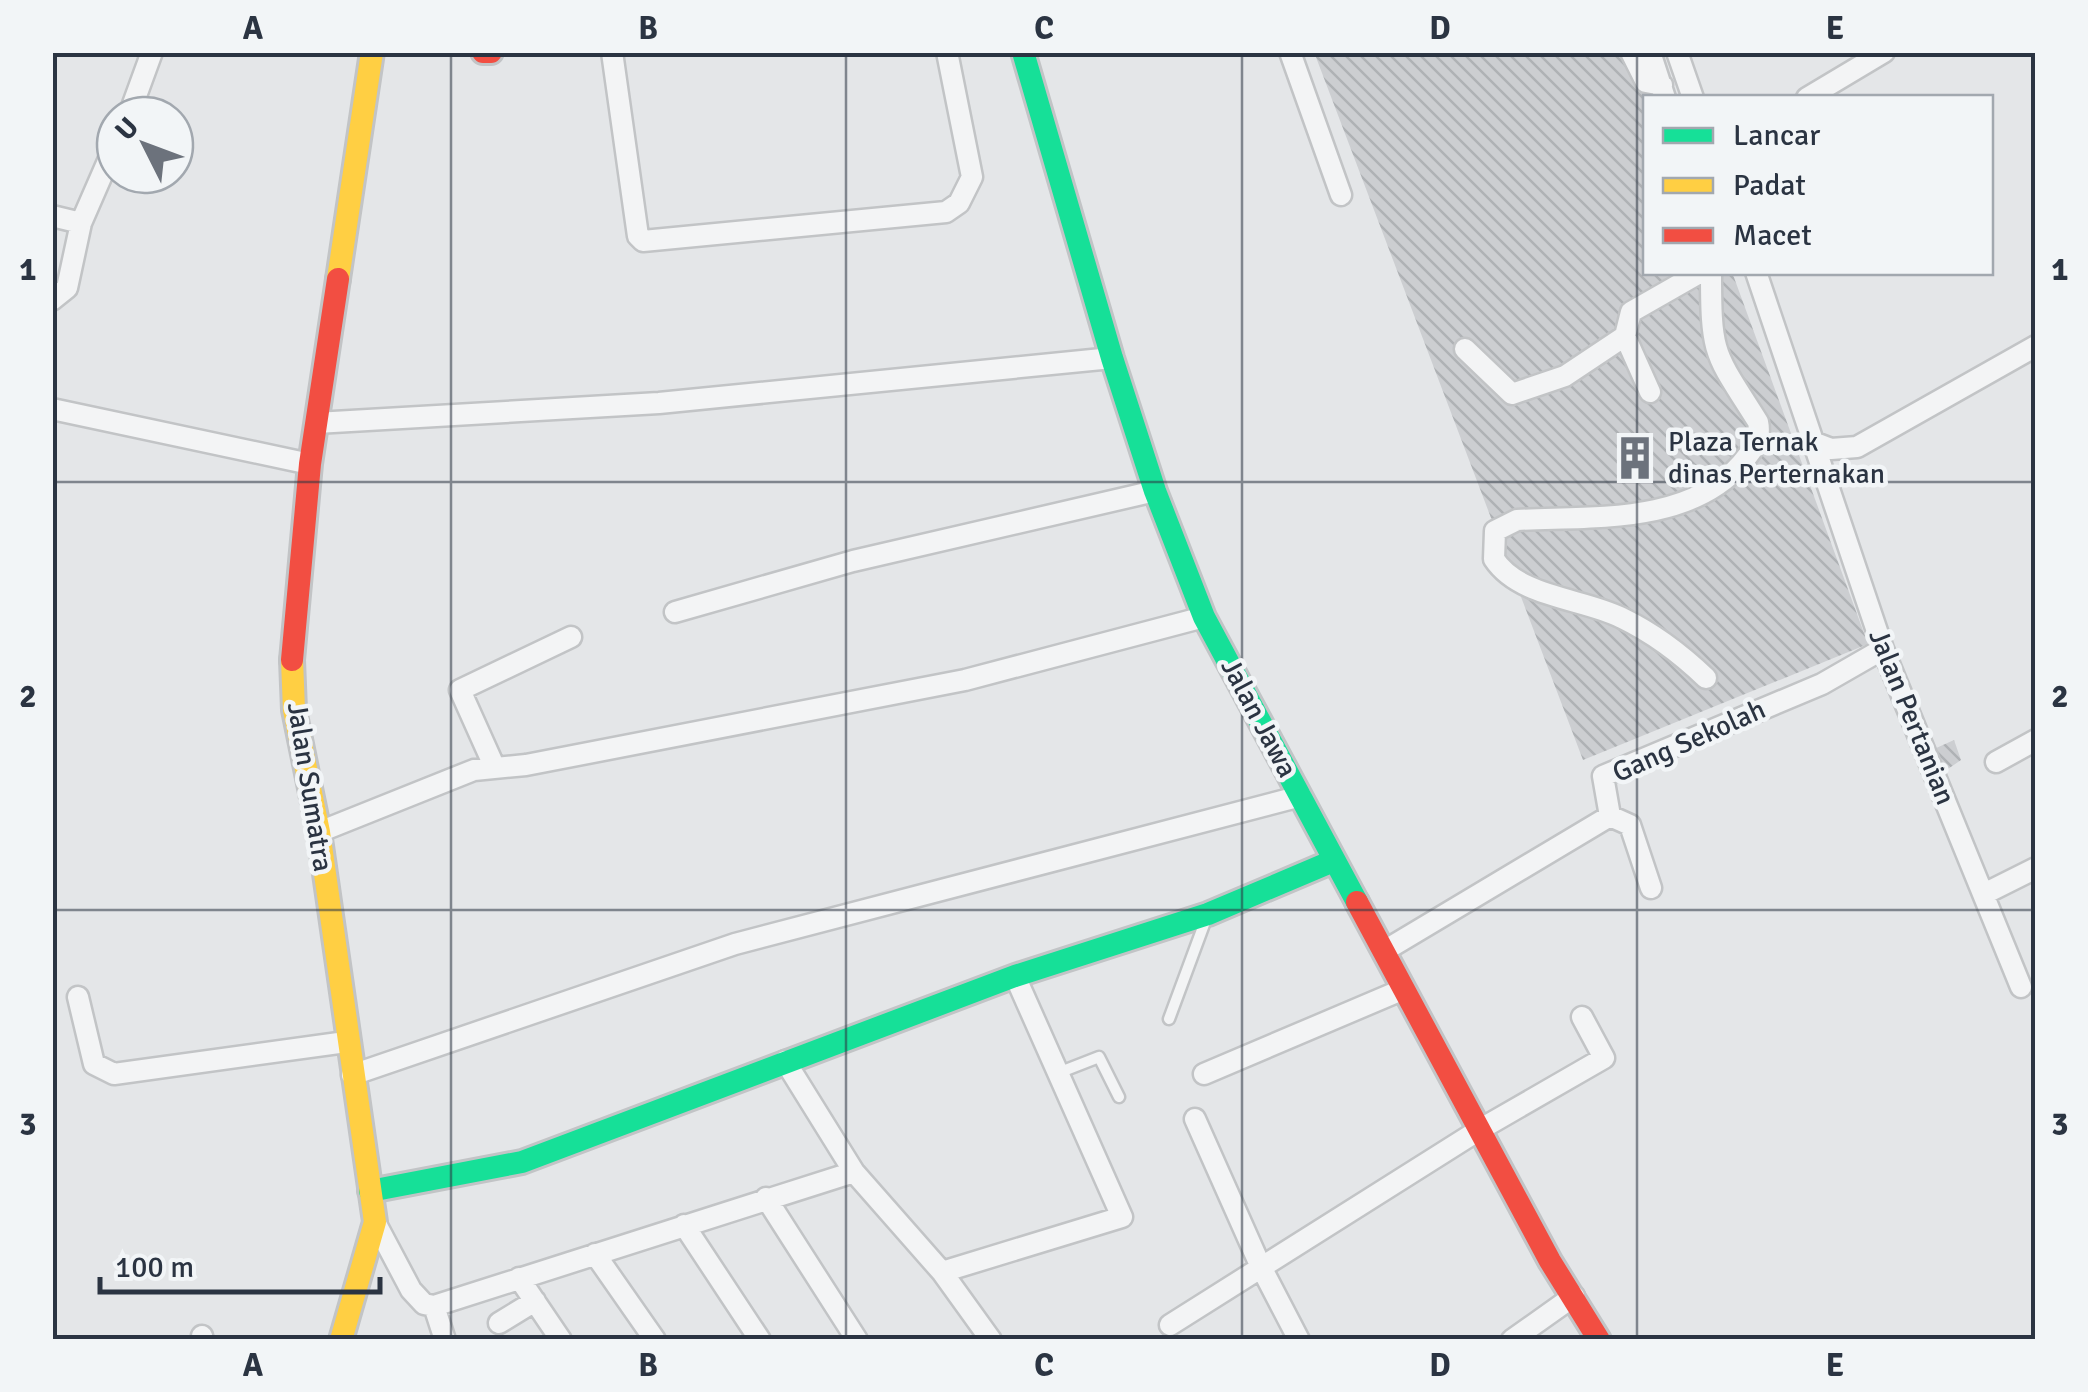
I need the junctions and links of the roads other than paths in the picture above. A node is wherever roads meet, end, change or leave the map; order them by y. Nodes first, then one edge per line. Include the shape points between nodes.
1 (152, 52) edge
2 (372, 52) edge
3 (483, 52) edge
4 (491, 52) edge
5 (612, 52) edge
6 (947, 52) edge
7 (1023, 52) edge
8 (1290, 52) edge
9 (1631, 52) edge
10 (1650, 52) edge
11 (1677, 52) edge
12 (1884, 52) edge
13 (1663, 91) edge
14 (136, 95) edge
15 (1692, 95) edge
16 (1812, 95) edge
17 (95, 192) edge
18 (1341, 196) dead end
19 (52, 216) edge
20 (82, 223) junction
21 (1696, 275) edge
22 (1711, 275) edge
23 (1757, 275) edge
24 (52, 300) edge
25 (1625, 336) junction
26 (2036, 346) edge
27 (1466, 349) dead end
28 (1112, 358) junction
29 (1650, 392) dead end
30 (52, 409) edge
31 (316, 423) junction
32 (1813, 442) junction
33 (310, 464) junction
34 (1155, 491) junction
35 (675, 612) dead end
36 (1204, 617) junction
37 (571, 637) dead end
38 (1882, 648) junction
39 (1706, 678) dead end
40 (2036, 740) edge
41 (1996, 762) dead end
42 (495, 768) junction
43 (1300, 796) junction
44 (1610, 816) junction
45 (319, 832) junction
46 (1333, 861) junction
47 (2036, 868) edge
48 (1651, 888) dead end
49 (1984, 894) junction
50 (1208, 914) junction
51 (1384, 951) junction
52 (1015, 976) junction
53 (2022, 987) dead end
54 (1404, 989) junction
55 (78, 997) dead end
56 (1582, 1017) dead end
57 (1168, 1019) dead end
58 (346, 1042) junction
59 (785, 1061) junction
60 (1058, 1073) junction
61 (1204, 1074) dead end
62 (352, 1075) junction
63 (1119, 1097) dead end
64 (1194, 1119) dead end
65 (1479, 1130) junction
66 (854, 1172) junction
67 (370, 1191) junction
68 (766, 1198) junction
69 (375, 1222) junction
70 (684, 1225) junction
71 (595, 1254) junction
72 (1260, 1265) junction
73 (942, 1272) junction
74 (519, 1278) junction
75 (1574, 1296) junction
76 (535, 1301) junction
77 (434, 1306) junction
78 (499, 1323) dead end
79 (1170, 1325) dead end
80 (341, 1340) edge
81 (446, 1340) edge
82 (561, 1340) edge
83 (655, 1340) edge
84 (760, 1340) edge
85 (858, 1340) edge
86 (991, 1340) edge
87 (1299, 1340) edge
88 (1512, 1340) edge
89 (1599, 1340) edge

1 - 14 street
2 - 31 street, Jalan Sumatra
3 - 4 street
5 - 6 street via 643,241 955,208 972,177
7 - 28 street, Jalan Jawa
8 - 18 street
9 - 13 street via 1646,82
10 - 13 street
11 - 15 street
12 - 16 street
17 - 20 street
19 - 20 street
20 - 24 street via 67,288
21 - 25 street via 1636,305
22 - 39 street via 1712,343 1758,422 1755,446 1723,481 1669,508 1517,520 1496,531 1492,546 1494,559 1512,576 1627,620
23 - 32 street, Jalan Pertanian
25 - 27 street via 1566,376 1512,394
25 - 29 street
26 - 32 street via 1858,447
28 - 31 street via 659,403
28 - 34 street, Jalan Jawa
30 - 33 street
31 - 33 street, Jalan Sumatra
32 - 38 street, Jalan Pertanian
33 - 45 street, Jalan Sumatra via 293,672 294,710
34 - 35 street via 853,560
34 - 36 street, Jalan Jawa
36 - 42 street via 965,680
36 - 43 street, Jalan Jawa
37 - 42 street via 460,690
38 - 44 street, Gang Sekolah via 1822,684 1603,776
38 - 49 street, Jalan Pertanian
40 - 41 street
42 - 45 street via 474,770
43 - 46 street, Jalan Jawa
43 - 62 street via 734,944
44 - 48 street via 1630,825
44 - 51 street, Gang Sekolah
45 - 58 street, Jalan Sumatra
46 - 50 street
46 - 51 street, Jalan Jawa
47 - 49 street
49 - 53 street, Jalan Pertanian
50 - 52 street
50 - 57 lane
51 - 54 street, Jalan Jawa
52 - 59 street
52 - 60 street
54 - 61 street
54 - 65 street, Jalan Jawa
55 - 58 street via 94,1064 114,1074
56 - 65 street via 1604,1058
58 - 62 street, Jalan Sumatra
59 - 66 street
59 - 67 street via 522,1162
60 - 63 lane via 1099,1057
60 - 73 street via 1122,1216
62 - 67 street, Jalan Sumatra
64 - 72 street
65 - 72 street
65 - 75 street, Jalan Jawa
66 - 68 street
66 - 73 street
67 - 69 street, Jalan Sumatra
68 - 70 street
68 - 85 street
69 - 77 street via 412,1290
69 - 80 street, Jalan Sumatra
70 - 71 street
70 - 84 street
71 - 74 street
71 - 83 street
72 - 79 street
72 - 87 street
73 - 86 street
74 - 76 street
74 - 77 street
75 - 88 street
75 - 89 street, Jalan Jawa
76 - 78 street
76 - 82 street
77 - 81 street

